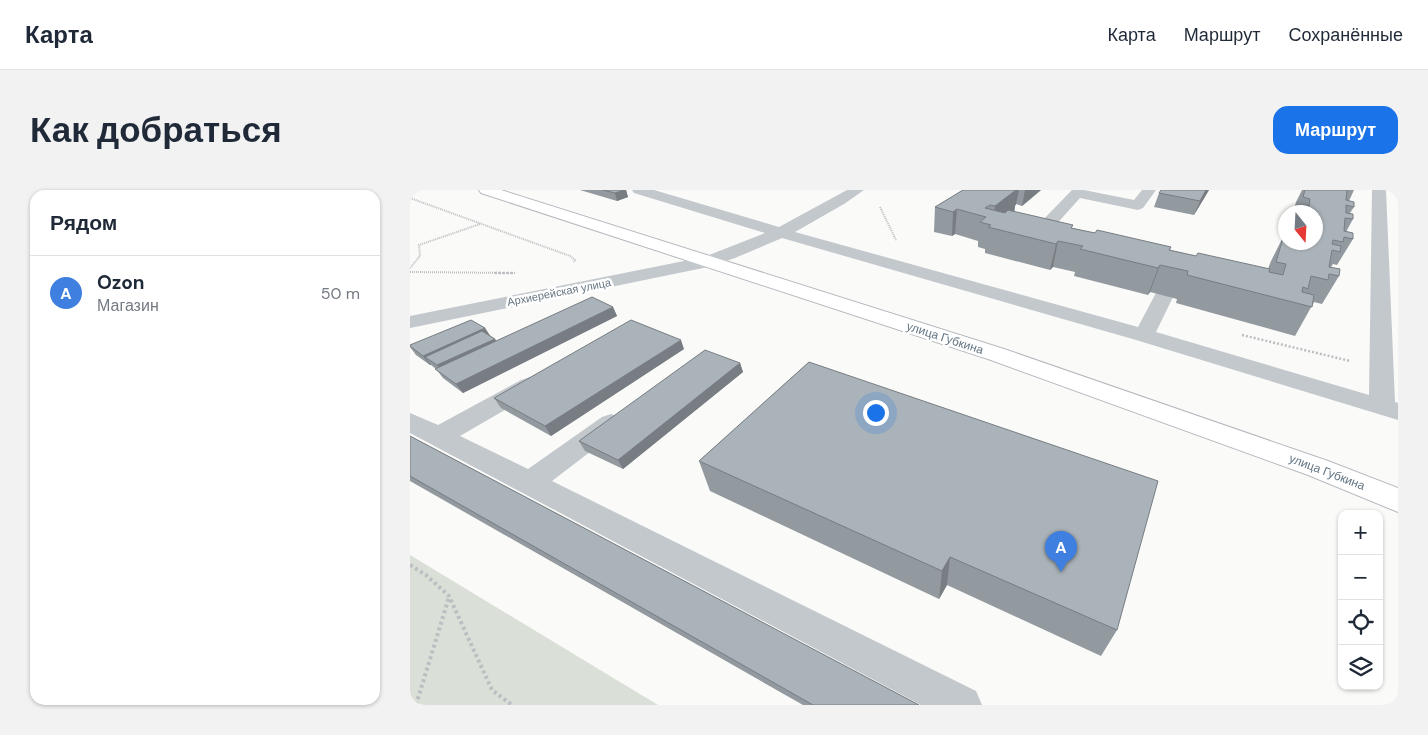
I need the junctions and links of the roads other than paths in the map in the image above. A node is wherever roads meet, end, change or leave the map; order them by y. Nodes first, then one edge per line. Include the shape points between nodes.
1 (486, 190) edge
2 (638, 190) edge
3 (857, 190) edge
4 (1150, 190) edge
5 (1379, 190) edge
6 (782, 234) junction
7 (1079, 238) edge
8 (708, 262) junction
9 (1164, 295) dead end
10 (410, 322) edge
11 (1144, 335) junction
12 (550, 374) edge
13 (633, 407) edge
14 (1390, 410) edge
15 (410, 422) edge
16 (439, 436) junction
17 (530, 483) junction
18 (1398, 500) edge
19 (962, 705) edge

1 - 8 main road, улица Губкина
2 - 6 street
3 - 6 street, Архиерейская улица
4 - 7 street via 1138,205 1077,193 1042,230
5 - 14 street
6 - 8 street, Архиерейская улица
6 - 11 street
8 - 10 street, Архиерейская улица
8 - 18 main road, улица Губкина via 996,354 1318,468
9 - 11 street
11 - 14 street
12 - 16 street
13 - 17 street
15 - 16 street
16 - 17 street
17 - 19 street

